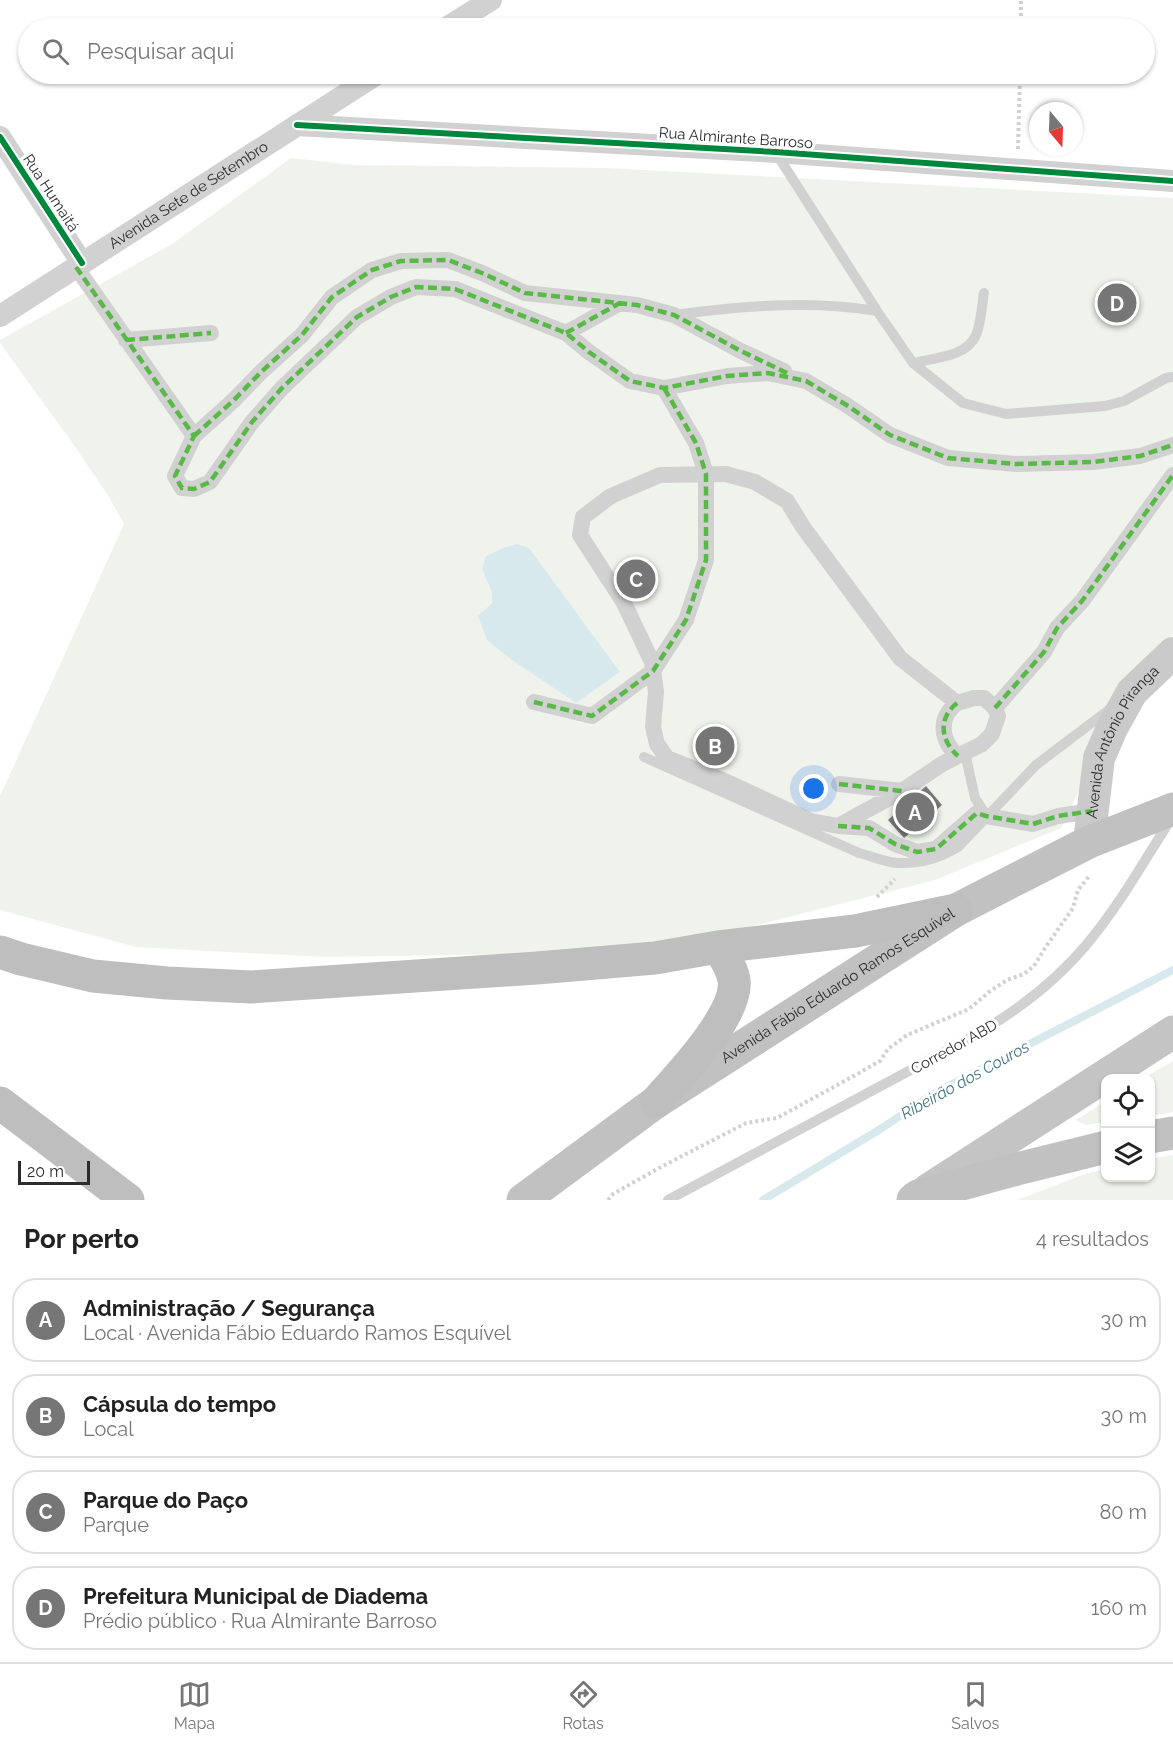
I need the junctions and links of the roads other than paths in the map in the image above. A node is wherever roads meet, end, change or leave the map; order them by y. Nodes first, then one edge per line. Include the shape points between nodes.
1 (491, 0) edge
2 (462, 18) edge
3 (360, 84) edge
4 (297, 124) junction
5 (0, 137) edge
6 (776, 152) junction
7 (1173, 181) edge
8 (79, 265) junction
9 (984, 292) dead end
10 (620, 303) junction
11 (877, 311) junction
12 (674, 315) junction
13 (0, 316) edge
14 (211, 333) dead end
15 (566, 333) junction
16 (126, 340) junction
17 (914, 363) junction
18 (1173, 377) edge
19 (806, 381) junction
20 (664, 388) junction
21 (194, 436) junction
22 (1173, 445) edge
23 (706, 474) junction
24 (1173, 475) edge
25 (1173, 653) edge
26 (653, 671) junction
27 (1132, 692) junction
28 (534, 702) dead end
29 (957, 703) junction
30 (995, 708) junction
31 (962, 754) junction
32 (644, 757) dead end
33 (839, 784) dead end
34 (902, 791) junction
35 (1173, 809) edge
36 (986, 816) junction
37 (1173, 816) edge
38 (838, 826) junction
39 (1093, 841) junction
40 (956, 910) junction
41 (718, 947) junction
42 (0, 952) edge
43 (1173, 1032) edge
44 (656, 1102) junction
45 (0, 1103) edge
46 (1173, 1133) edge
47 (1155, 1136) edge
48 (1101, 1149) edge
49 (122, 1196) edge
50 (916, 1198) edge
51 (523, 1200) edge
52 (668, 1200) edge

1 - 2 street
3 - 4 street, Avenida Sete de Setembro
4 - 6 street, Rua Almirante Barroso
4 - 8 street, Avenida Sete de Setembro
5 - 8 street, Rua Humaitá
6 - 7 street, Rua Almirante Barroso
6 - 11 lane, Rua Almirante Barroso
8 - 13 street, Avenida Sete de Setembro
8 - 16 street
9 - 17 lane via 977,335 968,347
10 - 12 street
10 - 15 street
10 - 21 street via 525,293 448,260 401,261 372,270 332,297 302,334
11 - 12 lane via 762,305
11 - 17 lane, Rua Almirante Barroso
12 - 19 street
14 - 16 street
15 - 20 street via 630,381
15 - 21 street via 455,289 416,287 357,317 282,388 252,422 210,482 194,489 182,488 175,476
16 - 21 street
17 - 18 lane, Rua Almirante Barroso via 963,403 1006,414 1105,406
19 - 20 street via 768,373
19 - 22 street via 890,435 948,458 1016,464 1093,462 1140,456
20 - 23 street via 696,443
23 - 26 street via 706,560 686,621
23 - 26 street via 660,475 611,496 584,518 580,535 624,603
23 - 29 street via 726,474 755,482 787,501 900,658
24 - 30 street via 1057,628 1044,652
25 - 27 main road, Avenida Antônio Piranga
26 - 28 street via 592,716
26 - 38 street via 653,727 657,744 667,758 811,821
27 - 36 lane via 1036,765
27 - 39 main road, Avenida Antônio Piranga via 1099,758
29 - 30 street via 984,698
29 - 31 street via 944,718 944,731 953,752
30 - 31 street via 998,716 993,734
31 - 34 street
31 - 36 lane via 975,798
32 - 36 lane via 859,853 896,863 942,856 958,847
33 - 34 street
34 - 38 street
35 - 39 highway, Avenida Fábio Eduardo Ramos Esquível
36 - 38 street via 974,814 936,849 917,852 869,828
36 - 39 street via 1034,824 1058,816
37 - 52 lane, Corredor ABD via 1112,912 1059,974 1026,1003 962,1044
39 - 40 highway, Avenida Fábio Eduardo Ramos Esquível
40 - 41 highway via 855,931
40 - 44 highway, Avenida Fábio Eduardo Ramos Esquível
41 - 42 highway via 537,968 251,987 93,976
41 - 44 highway via 735,981 730,1004 707,1044
43 - 50 main road
44 - 51 highway, Avenida Fábio Eduardo Ramos Esquível
45 - 49 highway
46 - 47 highway
48 - 50 highway

